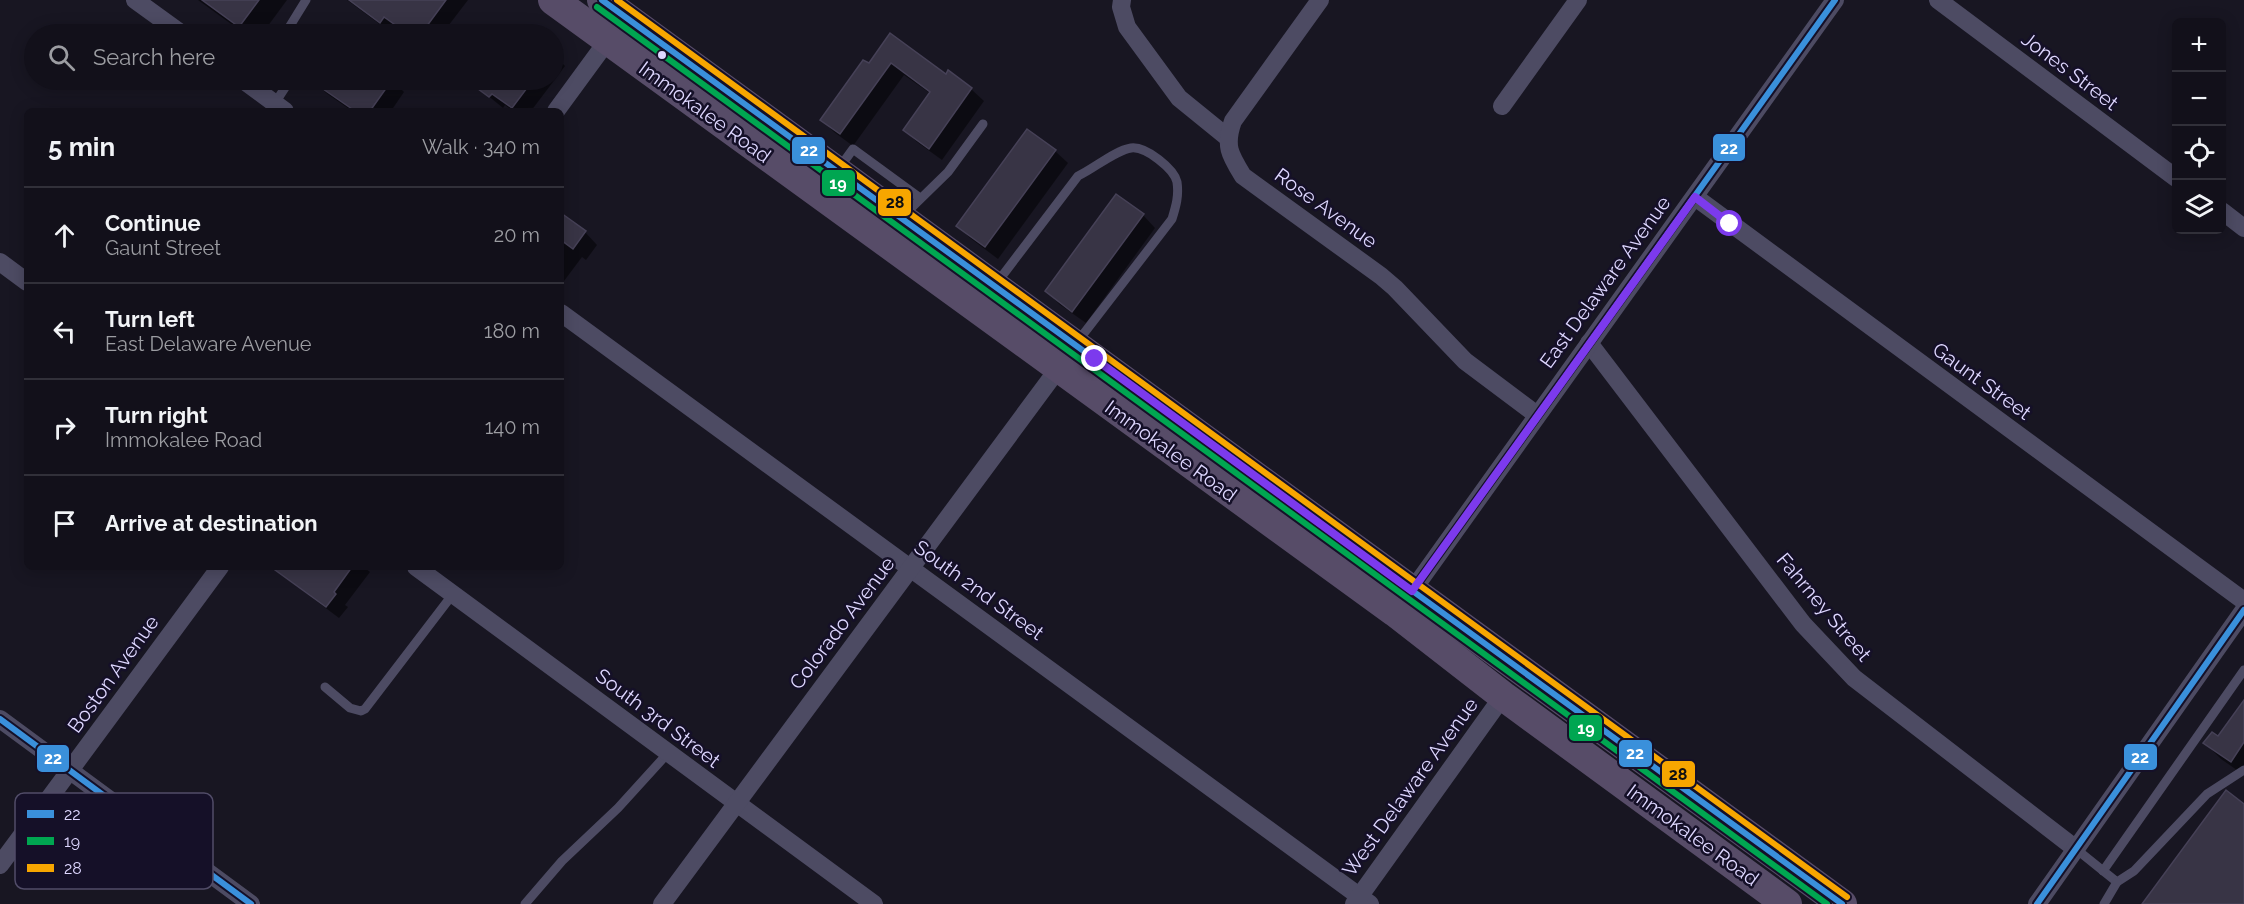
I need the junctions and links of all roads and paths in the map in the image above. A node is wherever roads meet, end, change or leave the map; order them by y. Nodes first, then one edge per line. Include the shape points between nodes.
1 (135, 0) edge
2 (306, 0) edge
3 (552, 0) edge
4 (1122, 0) edge
5 (1320, 0) edge
6 (1578, 0) edge
7 (1835, 0) edge
8 (1938, 0) edge
9 (618, 14) edge
10 (168, 24) edge
11 (291, 24) edge
12 (257, 90) edge
13 (286, 90) edge
14 (1502, 106) dead end
15 (280, 107) edge
16 (558, 108) edge
17 (983, 124) dead end
18 (1227, 137) junction
19 (2172, 175) edge
20 (1695, 197) junction
21 (910, 208) junction
22 (2226, 214) edge
23 (2244, 228) edge
24 (0, 262) edge
25 (24, 280) edge
26 (995, 286) junction
27 (564, 315) edge
28 (1589, 343) junction
29 (1076, 345) junction
30 (1058, 369) junction
31 (1537, 415) junction
32 (911, 568) junction
33 (218, 570) edge
34 (420, 570) edge
35 (453, 594) junction
36 (2244, 601) edge
37 (1404, 602) junction
38 (2244, 610) edge
39 (2244, 670) edge
40 (1522, 671) junction
41 (325, 687) dead end
42 (1503, 696) junction
43 (0, 719) edge
44 (668, 753) junction
45 (2244, 770) edge
46 (70, 771) junction
47 (54, 793) edge
48 (100, 793) edge
49 (736, 803) junction
50 (15, 845) edge
51 (2076, 849) junction
52 (0, 865) edge
53 (2103, 871) junction
54 (213, 876) edge
55 (2118, 882) junction
56 (1362, 901) edge
57 (251, 904) edge
58 (525, 904) edge
59 (662, 904) edge
60 (874, 904) edge
61 (1787, 904) edge
62 (1842, 904) edge
63 (2037, 904) edge
64 (2104, 904) edge

1 - 10 street
2 - 11 lane
3 - 9 main road, Immokalee Road
4 - 18 street via 1127,27 1179,98
5 - 18 street via 1250,95
6 - 14 street
7 - 20 street, East Delaware Avenue
8 - 19 street, Jones Street
9 - 16 street
9 - 21 main road, Immokalee Road via 836,171
9 - 30 main road, Immokalee Road
12 - 15 street
13 - 15 lane
17 - 21 lane via 948,172
18 - 31 street, Rose Avenue via 1230,154 1243,176 1381,276 1465,361
20 - 28 street, East Delaware Avenue
20 - 36 street, Gaunt Street
21 - 26 main road, Immokalee Road
22 - 23 street
24 - 25 street
26 - 29 main road, Immokalee Road
26 - 29 lane via 1078,176 1115,154 1133,148 1145,150 1177,180 1178,202 1172,219
27 - 32 street, South 2nd Street
28 - 31 street, East Delaware Avenue
28 - 51 street, Fahrney Street via 1803,624 1837,662
29 - 30 main road
29 - 37 main road, Immokalee Road
30 - 32 street, Colorado Avenue
30 - 37 main road, Immokalee Road
31 - 37 street, East Delaware Avenue
32 - 49 street, Colorado Avenue
32 - 56 street, South 2nd Street
33 - 46 street, Boston Avenue
34 - 35 street, South 3rd Street
35 - 41 lane via 365,709 350,708
35 - 44 street, South 3rd Street
37 - 40 main road, Immokalee Road
37 - 42 main road, Immokalee Road
38 - 51 street
39 - 53 lane
40 - 42 main road
40 - 62 main road, Immokalee Road
42 - 56 street, West Delaware Avenue
42 - 61 main road, Immokalee Road
43 - 46 street
44 - 49 street, South 3rd Street
44 - 58 lane
45 - 55 lane via 2207,794 2134,871
46 - 47 street, Boston Avenue
46 - 48 street
49 - 59 street, Colorado Avenue
49 - 60 street, South 3rd Street
50 - 52 street, Boston Avenue
51 - 53 lane
51 - 63 street
53 - 55 lane
54 - 57 street
55 - 64 lane

